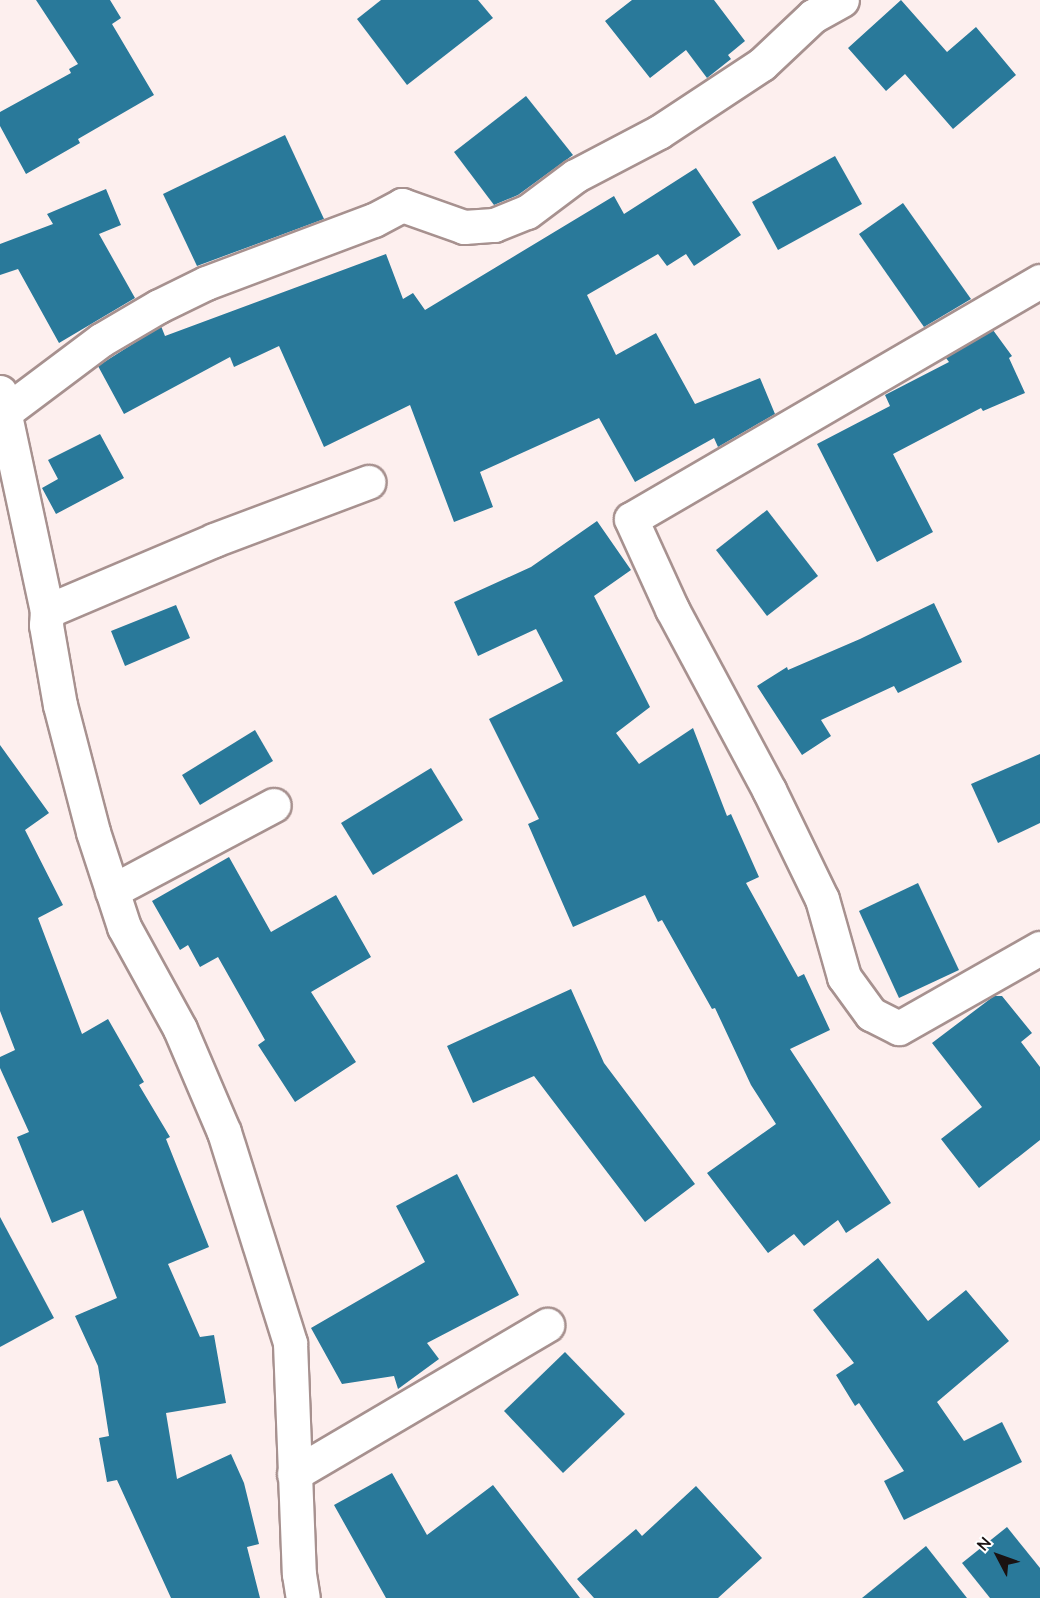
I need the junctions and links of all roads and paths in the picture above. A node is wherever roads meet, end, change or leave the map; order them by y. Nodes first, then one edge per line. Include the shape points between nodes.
1 (842, 0) edge
2 (1040, 281) edge
3 (3, 402) edge
4 (368, 482) dead end
5 (47, 611) junction
6 (274, 805) dead end
7 (112, 891) junction
8 (1040, 948) edge
9 (547, 1325) dead end
10 (294, 1474) junction
11 (303, 1598) edge

1 - 3 street via 813,16 762,64 659,132 575,176 527,212 494,225 464,227 402,206 159,306
2 - 8 street via 631,519 672,609 769,790 822,899 844,977 871,1014 899,1028
3 - 5 street
4 - 5 street via 214,540
5 - 7 street via 60,705
6 - 7 street
7 - 10 street via 124,927 180,1029 225,1132 290,1343
9 - 10 street
10 - 11 street

